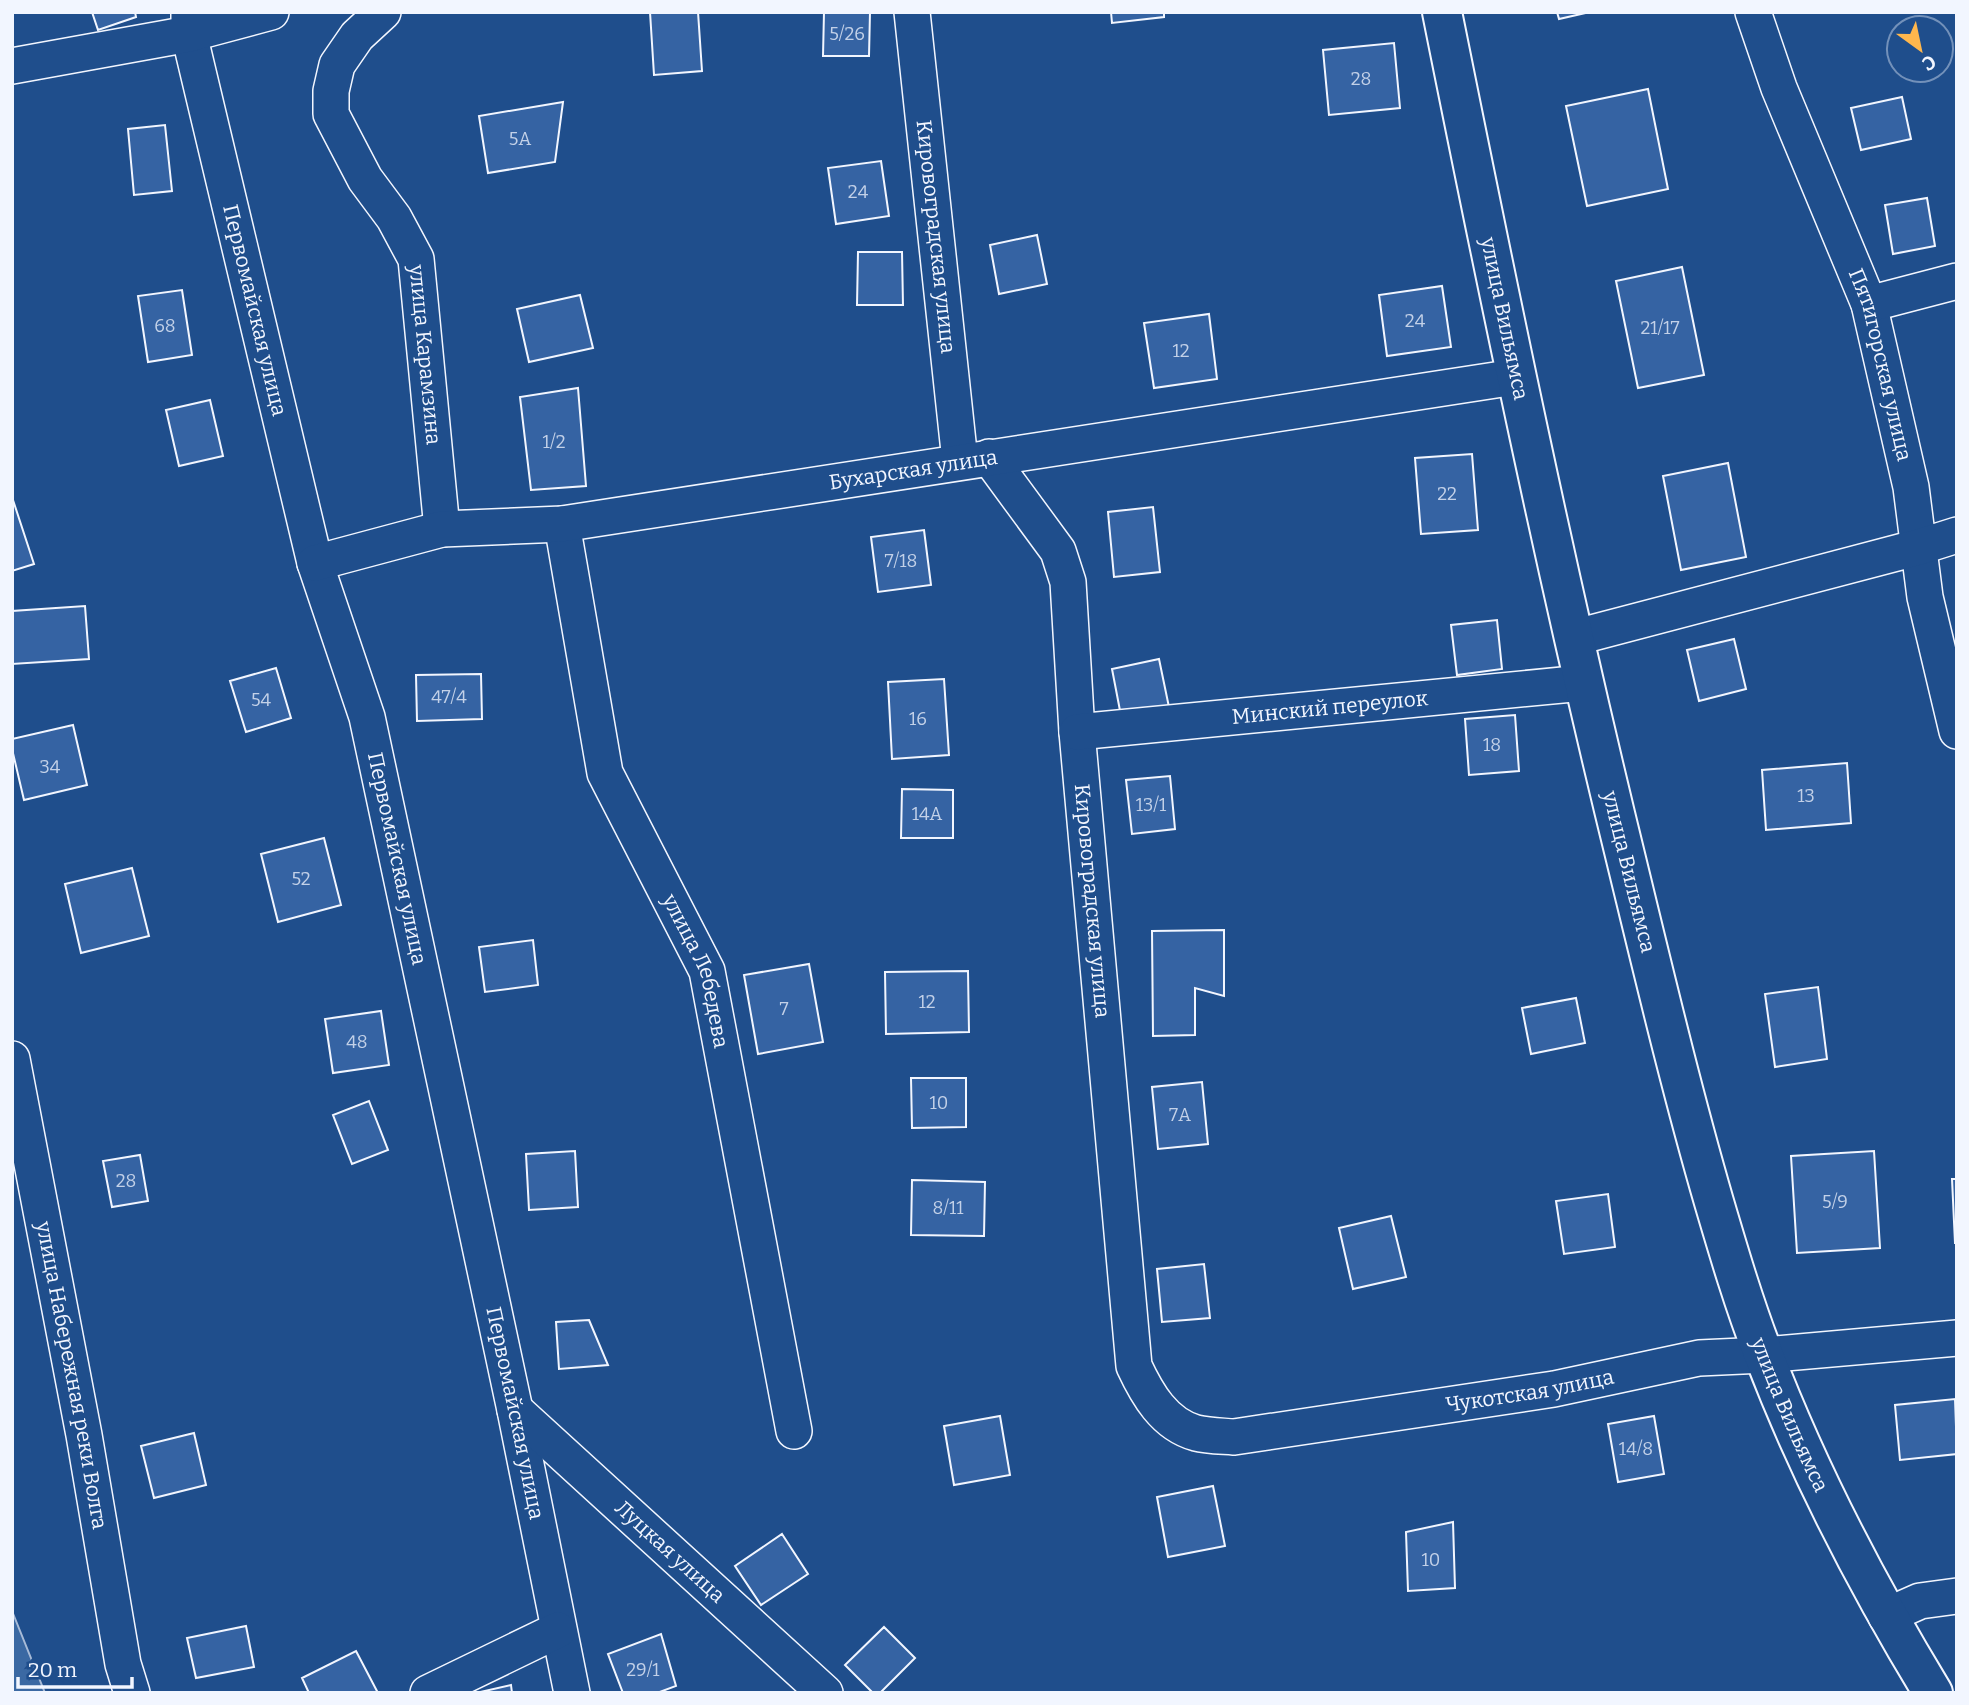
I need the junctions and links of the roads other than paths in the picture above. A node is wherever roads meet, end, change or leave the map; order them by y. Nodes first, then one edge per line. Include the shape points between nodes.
1 (271, 12) edge
2 (383, 12) edge
3 (912, 12) edge
4 (1441, 12) edge
5 (1753, 12) edge
6 (189, 23) edge
7 (12, 66) edge
8 (1957, 281) edge
9 (1869, 303) junction
10 (1515, 377) junction
11 (974, 459) junction
12 (562, 524) junction
13 (442, 529) junction
14 (1957, 535) edge
15 (1919, 547) junction
16 (314, 563) junction
17 (1573, 638) junction
18 (1583, 683) junction
19 (1957, 731) edge
20 (1077, 732) junction
21 (12, 1059) edge
22 (1957, 1338) edge
23 (1763, 1355) junction
24 (1135, 1366) joint
25 (515, 1410) junction
26 (794, 1431) dead end
27 (1957, 1596) edge
28 (1886, 1616) junction
29 (558, 1630) junction
30 (132, 1693) edge
31 (428, 1693) edge
32 (572, 1693) edge
33 (825, 1693) edge
34 (1933, 1693) edge

1 - 6 street
2 - 13 street, улица Карамзина via 357,36 337,65 331,114 365,180 394,218 416,259
3 - 11 street, Кировоградская улица
4 - 10 main road, улица Вильямса
5 - 9 street, Пятигорская улица via 1779,88
6 - 7 street
6 - 16 street, Первомайская улица
8 - 9 street
9 - 15 street, Пятигорская улица via 1911,487
10 - 11 street, Бухарская улица
10 - 17 main road, улица Вильямса
11 - 12 street, Бухарская улица
11 - 20 street, Кировоградская улица via 1058,551 1068,583
12 - 13 street, Бухарская улица
12 - 26 street, улица Лебедева via 605,773 707,971
13 - 16 street, Бухарская улица
14 - 15 street
15 - 17 street
15 - 19 street, Пятигорская улица via 1925,597
16 - 25 street, Первомайская улица via 367,718
17 - 18 main road, улица Вильямса
18 - 20 street, Минский переулок
18 - 23 main road, улица Вильямса via 1690,1118
20 - 24 street, Кировоградская улица
21 - 30 street, улица Набережная реки Волга
22 - 23 street, Чукотская улица
23 - 24 street, Чукотская улица via 1699,1358 1554,1388 1234,1437 1194,1433 1164,1415 1146,1393
23 - 28 main road, улица Вильямса via 1828,1502
25 - 29 street, Первомайская улица
25 - 33 street, Луцкая улица
27 - 28 street via 1920,1601
28 - 34 main road, улица Вильямса
29 - 31 street
29 - 32 street, Первомайская улица

